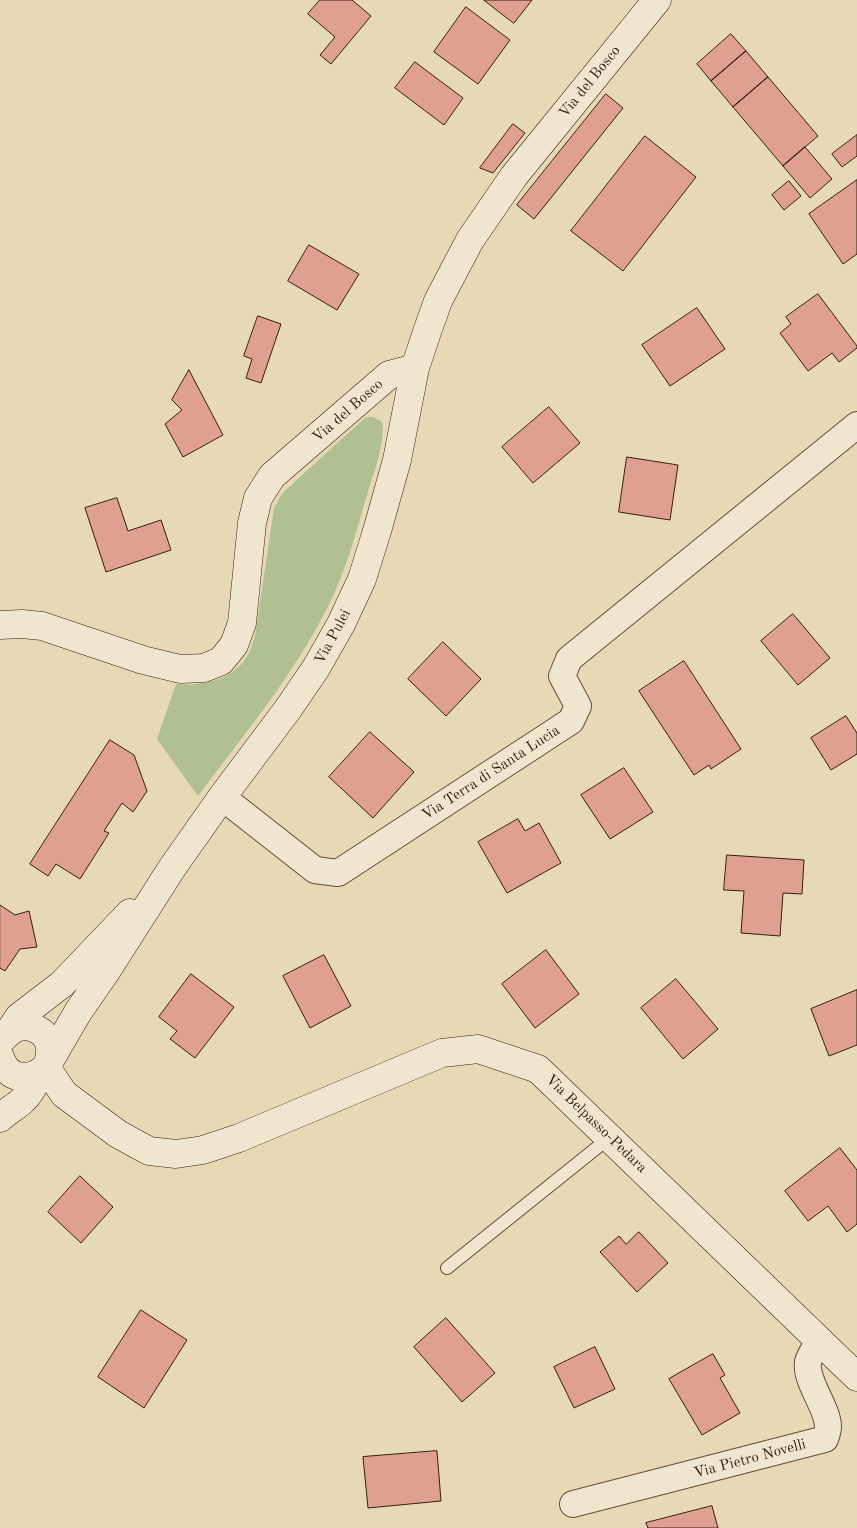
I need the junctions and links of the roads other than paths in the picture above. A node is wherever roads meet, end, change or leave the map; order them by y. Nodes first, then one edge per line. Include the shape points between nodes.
1 (657, 0) edge
2 (416, 368) junction
3 (857, 425) edge
4 (0, 625) edge
5 (222, 796) junction
6 (172, 868) junction
7 (21, 1052) edge
8 (0, 1118) edge
9 (609, 1138) junction
10 (447, 1268) dead end
11 (820, 1341) junction
12 (857, 1377) edge
13 (573, 1504) dead end

1 - 2 street, Via del Bosco via 514,176 470,240 438,301
2 - 4 street, Via del Bosco via 389,375 272,476 258,498 252,523 242,623 234,646 221,661 204,668 180,668 143,660 42,626
2 - 5 street, Via Pulei via 392,478 358,588 316,668
3 - 5 street, Via Terra di Santa Lucia via 569,659 562,676 578,706 571,721 338,873 315,870
5 - 6 street, Via Pulei
6 - 7 street via 62,984
6 - 7 street via 78,1012
7 - 8 street via 9,1110
7 - 9 street, Via Belpasso-Pedara via 64,1094 105,1125 149,1151 176,1154 202,1150 239,1138 442,1053 478,1049 538,1069
9 - 10 lane
9 - 11 street, Via Belpasso-Pedara
11 - 12 street, Via Belpasso-Pedara
11 - 13 street, Via Pietro Novelli via 808,1361 808,1370 828,1427 825,1439

